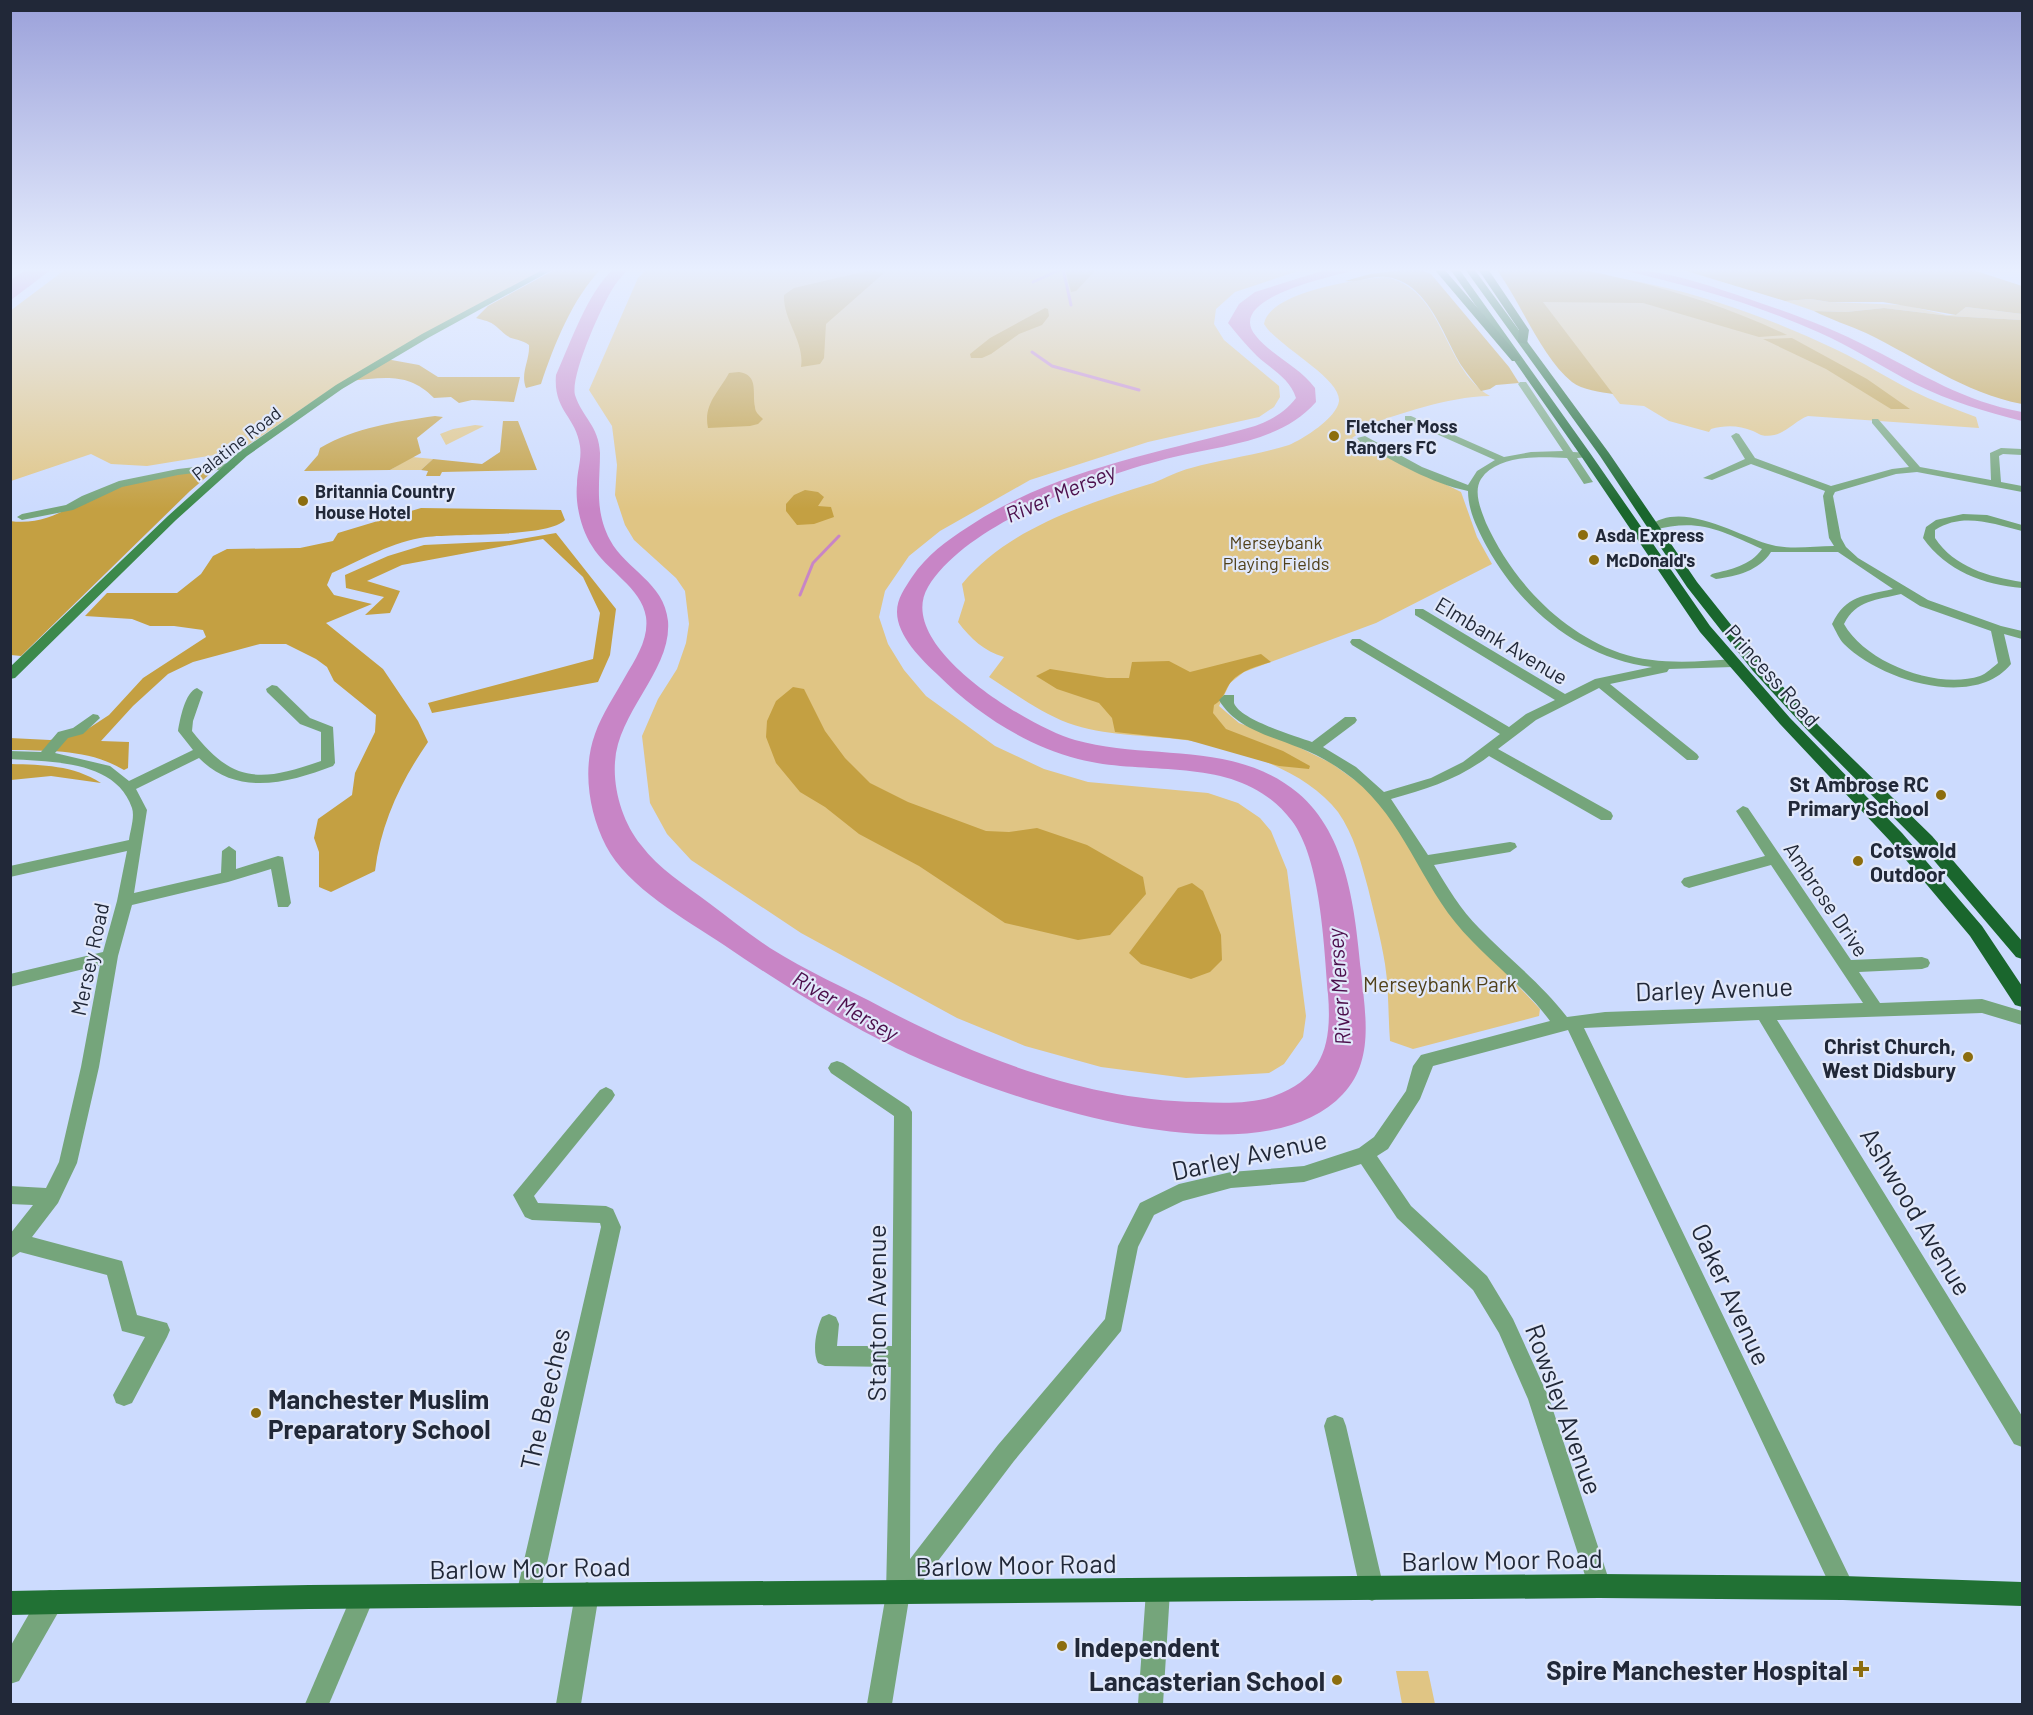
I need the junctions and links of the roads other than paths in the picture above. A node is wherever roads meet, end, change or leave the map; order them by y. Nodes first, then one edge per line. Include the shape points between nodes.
1 (403, 349) edge
2 (1507, 349) edge
3 (1510, 349) edge
4 (1528, 349) edge
5 (1516, 359) junction
6 (1522, 388) dead end
7 (1408, 418) dead end
8 (1875, 421) dead end
9 (1736, 436) dead end
10 (1362, 438) dead end
11 (2022, 452) edge
12 (1579, 455) junction
13 (1503, 460) junction
14 (1751, 460) junction
15 (230, 465) junction
16 (1917, 469) junction
17 (1708, 478) dead end
18 (1588, 482) dead end
19 (1996, 484) junction
20 (1472, 489) junction
21 (2022, 489) edge
22 (1831, 490) junction
23 (22, 517) dead end
24 (1653, 527) junction
25 (2022, 528) edge
26 (1768, 548) junction
27 (1841, 549) junction
28 (1718, 572) dead end
29 (2022, 585) edge
30 (1901, 590) junction
31 (1419, 612) dead end
32 (1998, 629) junction
33 (2022, 635) edge
34 (1356, 642) dead end
35 (1732, 663) junction
36 (1671, 667) junction
37 (10, 675) edge
38 (1600, 682) junction
39 (272, 689) dead end
40 (197, 692) dead end
41 (1229, 698) dead end
42 (1565, 700) junction
43 (93, 718) dead end
44 (1350, 720) dead end
45 (1508, 733) junction
46 (1313, 748) junction
47 (1488, 749) junction
48 (201, 752) junction
49 (10, 755) edge
50 (1692, 756) dead end
51 (45, 757) junction
52 (128, 787) junction
53 (1383, 798) junction
54 (1743, 811) dead end
55 (1606, 816) dead end
56 (136, 844) junction
57 (1510, 847) dead end
58 (229, 851) dead end
59 (1773, 859) junction
60 (1424, 861) junction
61 (10, 872) edge
62 (228, 877) junction
63 (1689, 882) dead end
64 (125, 901) junction
65 (284, 903) dead end
66 (2022, 952) edge
67 (110, 956) junction
68 (1922, 963) dead end
69 (1847, 966) junction
70 (10, 981) edge
71 (2022, 1000) edge
72 (1876, 1010) junction
73 (1764, 1014) junction
74 (2022, 1018) edge
75 (1568, 1024) junction
76 (837, 1068) dead end
77 (606, 1095) dead end
78 (1365, 1154) junction
79 (10, 1195) edge
80 (51, 1197) junction
81 (14, 1246) edge
82 (829, 1324) dead end
83 (902, 1357) junction
84 (124, 1395) dead end
85 (1335, 1426) dead end
86 (2022, 1436) edge
87 (1599, 1586) junction
88 (1843, 1588) junction
89 (1372, 1589) junction
90 (1158, 1591) junction
91 (587, 1594) junction
92 (898, 1594) junction
93 (2022, 1594) edge
94 (528, 1595) junction
95 (362, 1598) junction
96 (50, 1602) junction
97 (10, 1603) edge
98 (10, 1672) edge
99 (317, 1704) edge
100 (568, 1704) edge
101 (879, 1704) edge
102 (1150, 1704) edge

1 - 15 main road, Palatine Road via 339,387
2 - 5 highway
3 - 5 highway, Princess Road
4 - 24 highway, Princess Road
5 - 12 highway, Princess Road
6 - 12 street, Princess Road
7 - 13 street
8 - 16 street
9 - 14 street
10 - 20 street via 1424,471
11 - 19 street via 2001,451 1994,455
12 - 13 street
12 - 18 street, Princess Road
12 - 35 highway, Princess Road
13 - 20 street via 1481,473
14 - 17 street
14 - 22 street
15 - 23 street via 119,484 69,508
15 - 37 main road, Palatine Road
16 - 19 street
16 - 22 street via 1896,471
19 - 21 street
20 - 36 street via 1481,523 1496,554 1527,595 1557,622 1600,649 1634,661
22 - 27 street via 1831,526
24 - 26 street via 1667,521 1705,524
24 - 66 highway, Princess Road via 1758,668 1926,840
25 - 29 street via 1990,519 1951,518 1930,529 1929,538 1940,553 1966,569
26 - 27 street
26 - 28 street via 1747,567
27 - 30 street
30 - 32 street via 1941,610
30 - 32 street via 1856,603 1843,611 1839,620 1839,630 1850,645 1894,670 1920,680 1947,683 1989,680 2005,664
31 - 42 street, Elmbank Avenue
32 - 33 street
34 - 45 street
35 - 36 street
35 - 71 highway, Princess Road via 1896,837 1976,932
36 - 38 street
38 - 42 street
38 - 50 street
39 - 48 street via 306,721 328,729 328,763 295,775 261,779 234,776
40 - 48 street via 185,731
41 - 46 street, Oaker Avenue via 1228,704 1245,720
42 - 45 street
43 - 51 street via 78,731 63,735
44 - 46 street
45 - 47 street
46 - 53 street, Oaker Avenue via 1352,771
47 - 53 street via 1468,765 1436,781
47 - 55 street
48 - 52 street
49 - 51 street, Mersey Road
51 - 52 street, Mersey Road via 105,769
52 - 56 street, Mersey Road via 140,810
53 - 60 street, Oaker Avenue
54 - 59 street, Ambrose Drive
56 - 61 street
56 - 64 street, Mersey Road
57 - 60 street
58 - 62 street
59 - 63 street
59 - 69 street, Ambrose Drive
60 - 75 street, Oaker Avenue via 1460,916
62 - 64 street
62 - 65 street via 278,861
64 - 67 street, Mersey Road
67 - 70 street
67 - 80 street, Mersey Road via 68,1163
68 - 69 street
69 - 72 street, Ambrose Drive
72 - 73 street, Darley Avenue
72 - 74 street, Darley Avenue via 1982,1006
73 - 75 street, Darley Avenue via 1605,1019
73 - 86 street, Ashwood Avenue
75 - 78 street, Darley Avenue via 1427,1060 1414,1094 1381,1143
75 - 88 street, Oaker Avenue
76 - 83 street, Stanton Avenue via 903,1112
77 - 94 street, The Beeches via 523,1195 532,1211 606,1215 611,1227
78 - 87 street, Rowsley Avenue via 1404,1212 1480,1283 1506,1326 1538,1398
78 - 92 street, Darley Avenue via 1304,1174 1231,1180 1179,1193 1147,1209 1128,1246 1113,1324 1006,1453
79 - 80 street
80 - 81 street, Mersey Road
81 - 84 street via 115,1268 129,1324 160,1330
82 - 83 street via 825,1356
83 - 92 street, Stanton Avenue
85 - 89 street
87 - 88 main road, Barlow Moor Road
87 - 89 main road, Barlow Moor Road
88 - 93 main road, Barlow Moor Road
89 - 90 main road, Barlow Moor Road
90 - 92 main road, Barlow Moor Road
90 - 102 street
91 - 92 main road, Barlow Moor Road
91 - 94 main road, Barlow Moor Road
91 - 100 street
92 - 101 street, Stanton Avenue
94 - 95 main road, Barlow Moor Road
95 - 96 main road, Barlow Moor Road
95 - 99 street
96 - 97 main road, Barlow Moor Road
96 - 98 street

